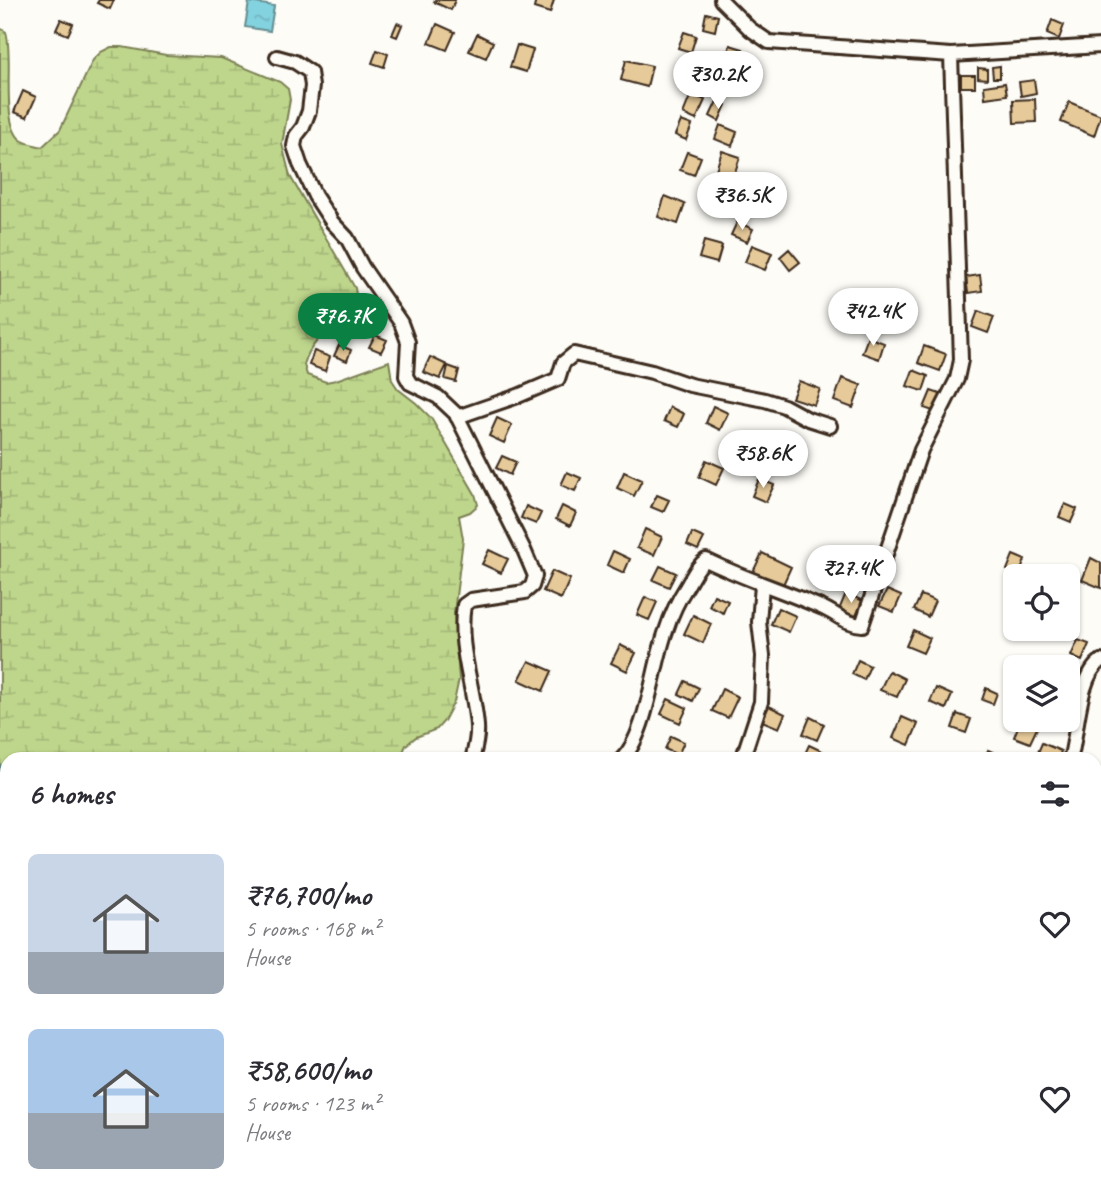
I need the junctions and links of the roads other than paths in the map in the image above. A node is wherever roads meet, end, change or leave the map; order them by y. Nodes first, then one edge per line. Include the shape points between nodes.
1 (721, 0) edge
2 (1101, 46) edge
3 (951, 55) junction
4 (277, 57) dead end
5 (457, 417) junction
6 (830, 426) dead end
7 (762, 585) junction
8 (1101, 661) edge
9 (474, 752) edge
10 (629, 752) edge
11 (745, 752) edge
12 (1072, 752) edge

1 - 3 street via 769,42
2 - 3 street
3 - 7 street via 961,360 957,379 922,450 862,625 849,624 825,608
4 - 5 street via 295,61 310,72 309,111 294,146 315,196 401,323 408,342 406,376 410,383 438,397
5 - 6 street via 558,379 563,363 574,354 765,400
5 - 9 street via 535,576 525,592 464,605 463,644 477,725
7 - 10 street via 706,560 699,565 665,632 646,709
7 - 11 street via 761,702
8 - 12 street via 1085,684

